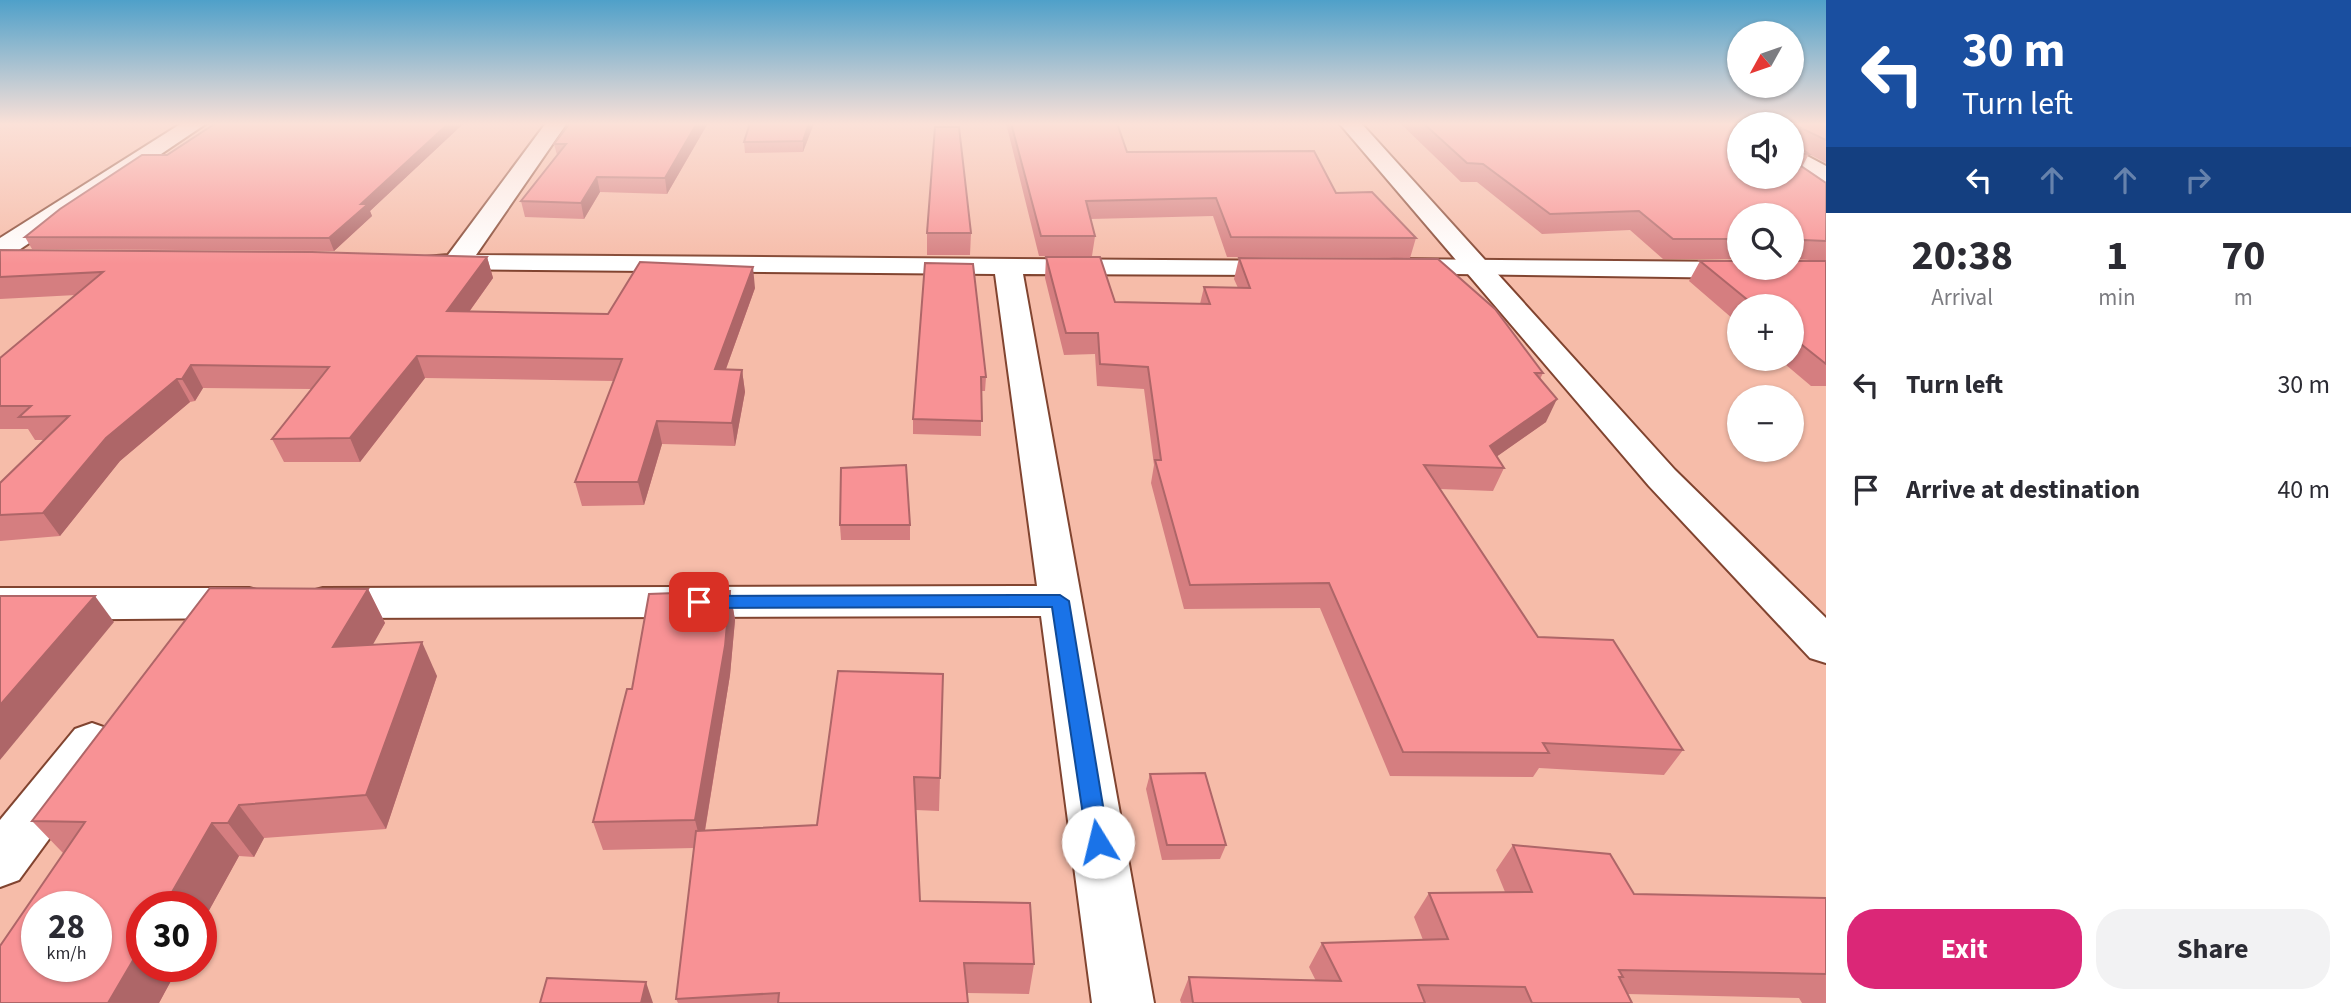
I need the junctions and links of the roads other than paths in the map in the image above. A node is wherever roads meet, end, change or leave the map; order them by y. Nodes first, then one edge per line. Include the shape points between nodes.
1 (124, 170) edge
2 (523, 170) edge
3 (1391, 170) edge
4 (0, 250) edge
5 (414, 263) edge
6 (456, 263) junction
7 (1008, 266) junction
8 (1311, 267) edge
9 (1367, 267) edge
10 (1477, 267) junction
11 (1826, 271) edge
12 (1060, 601) junction
13 (0, 604) edge
14 (201, 604) junction
15 (1811, 614) edge
16 (1826, 646) edge
17 (167, 647) edge
18 (117, 711) edge
19 (0, 862) edge
20 (1123, 1003) edge

1 - 4 street
2 - 6 street
3 - 10 street
5 - 6 street
6 - 7 street
7 - 8 street
7 - 12 street
9 - 10 street
10 - 11 street
10 - 15 street via 1662,478
12 - 14 street
12 - 20 street
13 - 14 street
14 - 17 street
15 - 16 street
18 - 19 street

